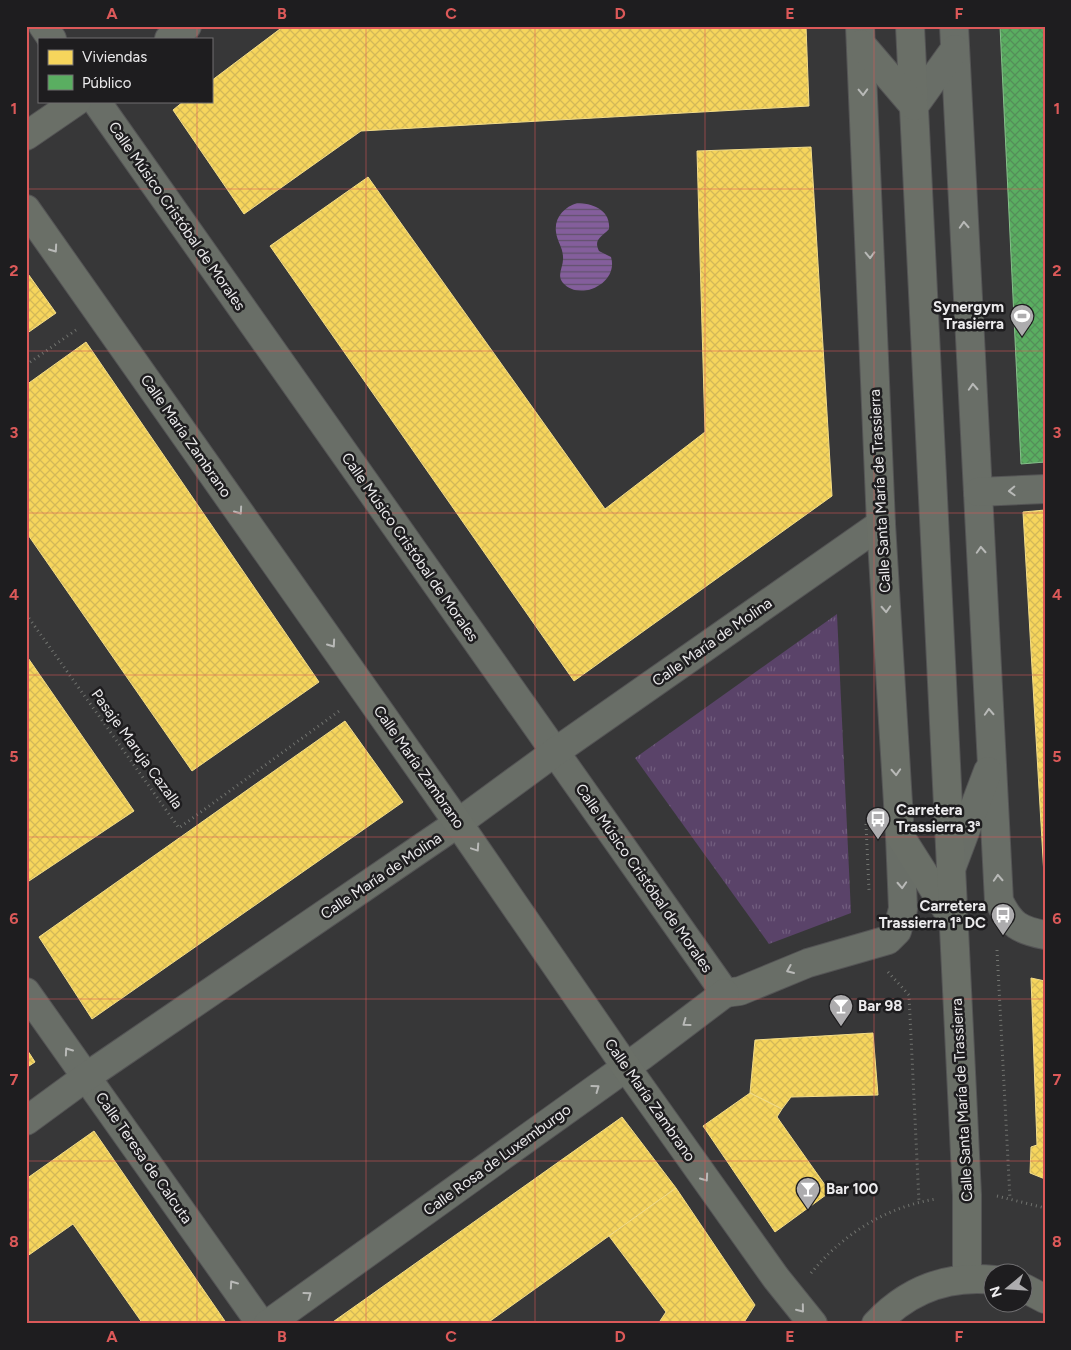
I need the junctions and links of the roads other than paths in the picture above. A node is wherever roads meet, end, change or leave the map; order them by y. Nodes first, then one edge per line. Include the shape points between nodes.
1 (43, 26) edge
2 (187, 26) edge
3 (910, 26) edge
4 (860, 35) edge
5 (51, 38) edge
6 (170, 38) edge
7 (955, 38) edge
8 (76, 102) edge
9 (97, 102) edge
10 (914, 106) junction
11 (26, 136) edge
12 (26, 209) edge
13 (1045, 489) edge
14 (978, 492) junction
15 (881, 524) junction
16 (555, 752) junction
17 (992, 761) junction
18 (458, 823) junction
19 (900, 836) junction
20 (951, 869) junction
21 (954, 921) junction
22 (1045, 935) edge
23 (26, 992) edge
24 (725, 993) junction
25 (626, 1067) junction
26 (86, 1077) junction
27 (26, 1121) edge
28 (980, 1279) edge
29 (261, 1324) edge
30 (268, 1324) edge
31 (813, 1324) edge
32 (876, 1324) edge

1 - 5 main road
2 - 6 main road
3 - 10 main road, Calle Santa María de Trassierra
4 - 10 main road, Calle Santa María de Trassierra
4 -> 15 main road, Calle Santa María de Trassierra
7 - 10 street, Calle Santa María de Trassierra
14 -> 7 street, Calle Santa María de Trassierra
8 - 11 main road
9 - 16 street, Calle Músico Cristóbal de Morales
10 - 20 main road, Calle Santa María de Trassierra
12 -> 18 main road, Calle María Zambrano
13 -> 14 street
17 -> 14 street, Calle Santa María de Trassierra
15 - 16 street, Calle María de Molina
15 -> 19 main road, Calle Santa María de Trassierra
16 - 18 street, Calle María de Molina
16 - 24 street, Calle Músico Cristóbal de Morales
17 - 20 street, Calle Santa María de Trassierra
22 -> 17 street via 1020,928 1007,918 999,901
18 -> 25 main road, Calle María Zambrano
18 - 26 street, Calle María de Molina
19 - 21 main road, Calle Santa María de Trassierra
19 -> 24 street via 903,909 897,931 888,940 808,963 740,991
20 - 21 main road, Calle Santa María de Trassierra
21 - 28 main road, Calle Santa María de Trassierra via 966,1195
26 -> 23 street, Calle Teresa de Calcuta
24 -> 25 street, Calle Rosa de Luxemburgo
30 -> 25 street, Calle Rosa de Luxemburgo
25 -> 31 main road, Calle María Zambrano via 770,1270
26 - 27 street, Calle María de Molina
29 -> 26 street, Calle Teresa de Calcuta
28 - 32 main road via 942,1283 917,1292

